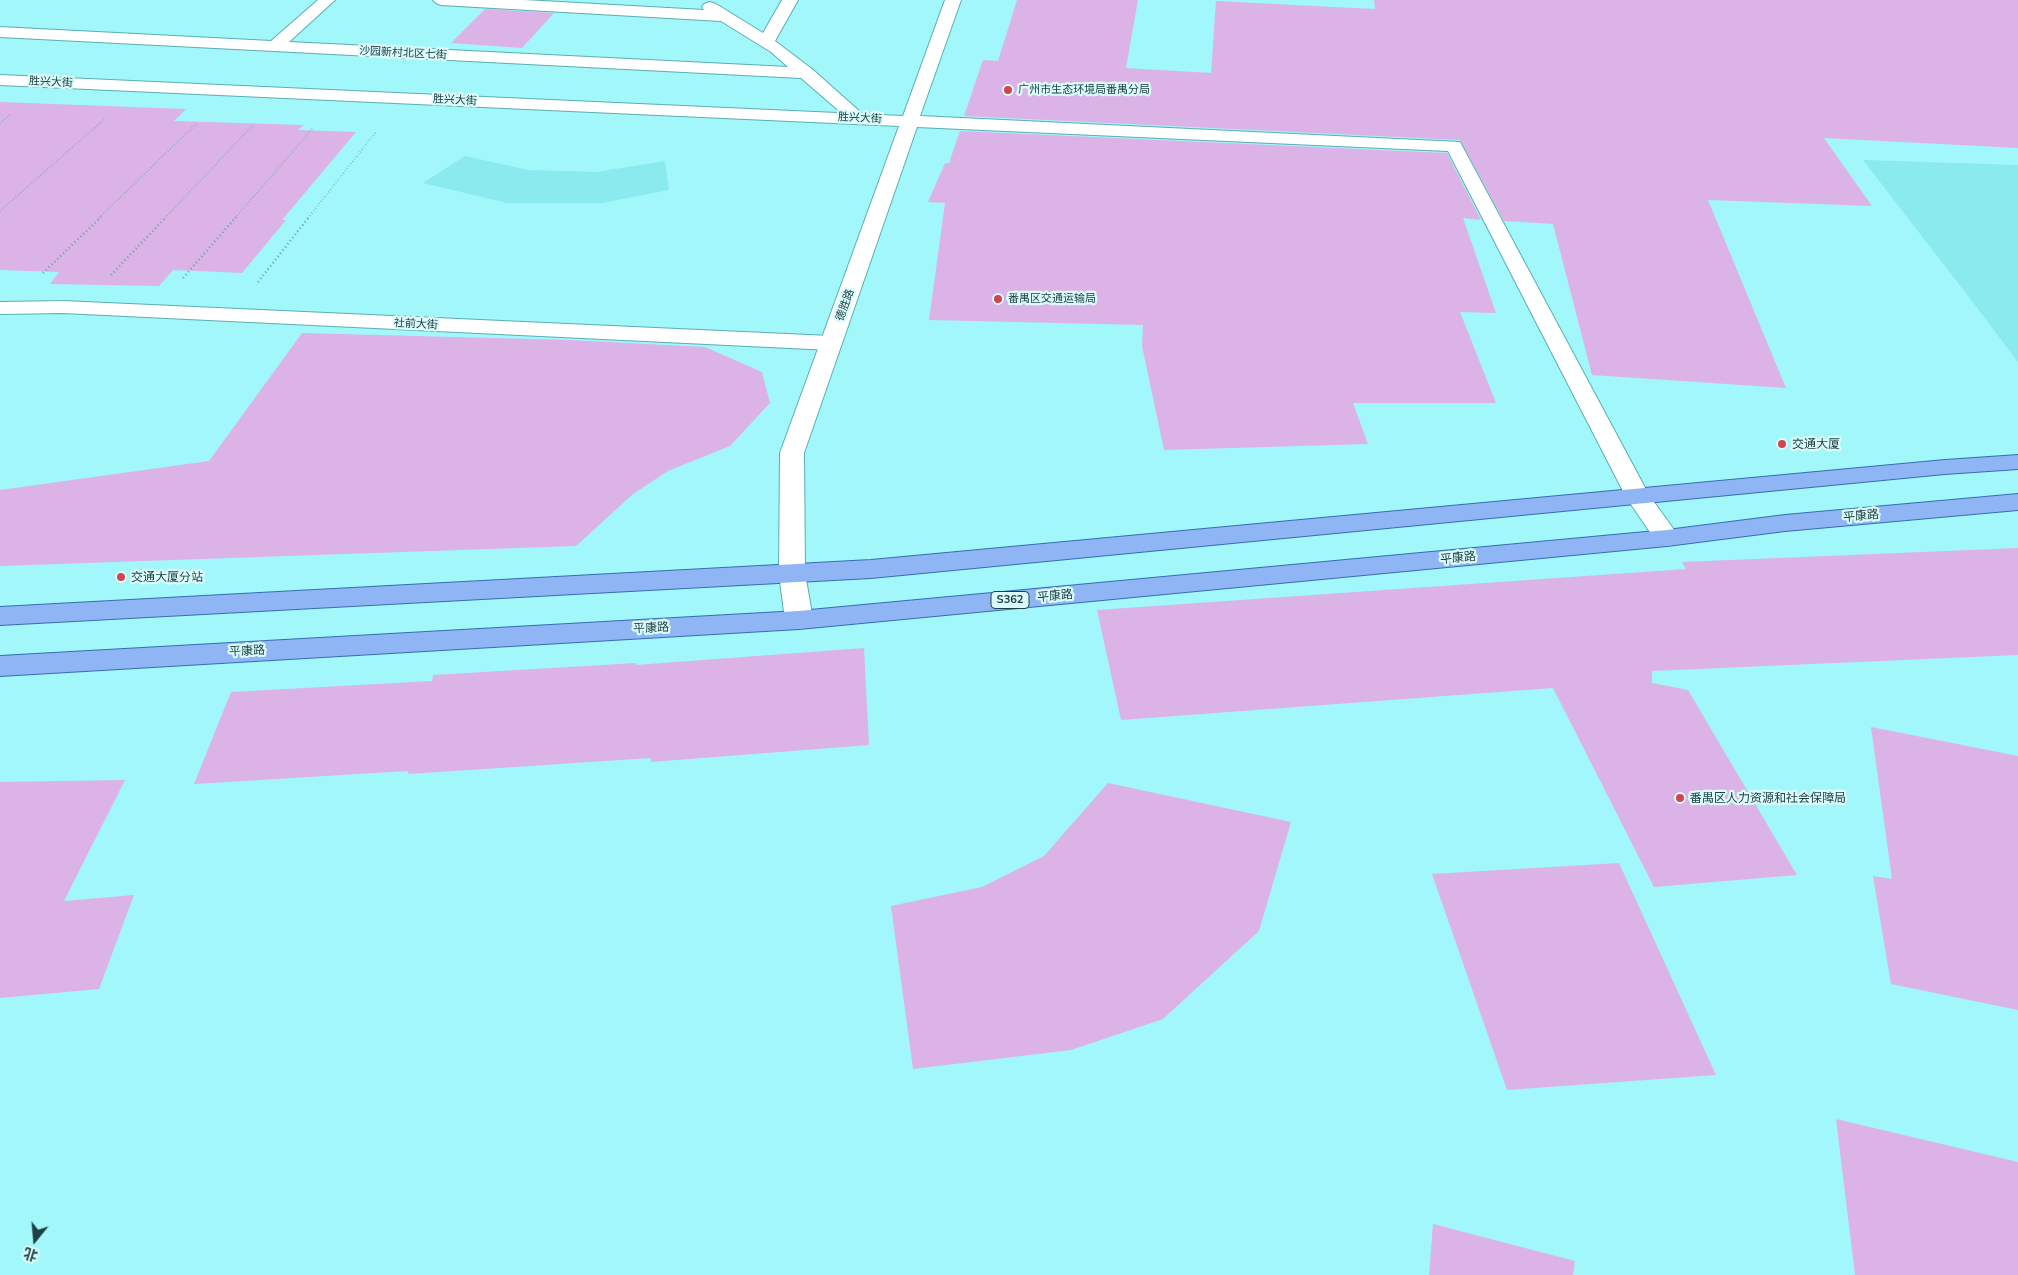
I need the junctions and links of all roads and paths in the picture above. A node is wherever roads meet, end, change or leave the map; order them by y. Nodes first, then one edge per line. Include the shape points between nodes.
1 (327, 0) edge
2 (441, 0) edge
3 (699, 0) edge
4 (779, 0) edge
5 (790, 0) edge
6 (953, 0) edge
7 (725, 16) junction
8 (0, 32) edge
9 (766, 42) junction
10 (275, 46) junction
11 (806, 73) junction
12 (0, 80) edge
13 (142, 86) junction
14 (230, 90) junction
15 (284, 92) junction
16 (341, 95) junction
17 (403, 98) junction
18 (858, 118) junction
19 (910, 121) junction
20 (0, 212) edge
21 (3, 308) edge
22 (79, 308) junction
23 (153, 312) junction
24 (232, 315) junction
25 (831, 343) junction
26 (2018, 462) edge
27 (1638, 497) junction
28 (2018, 502) edge
29 (1667, 538) junction
30 (792, 573) junction
31 (0, 616) edge
32 (799, 620) junction
33 (0, 666) edge

1 - 10 street
2 - 7 street
3 - 7 street
4 - 5 street
5 - 9 street
6 - 19 street, 德胜路
7 - 9 street
8 - 10 street, 沙园新村北区七街
9 - 11 street
10 - 11 street, 沙园新村北区七街
11 - 18 street
12 - 13 street, 胜兴大街
13 - 14 street, 胜兴大街
13 - 20 path
14 - 15 street, 胜兴大街
14 - 21 path
15 - 16 street, 胜兴大街
15 - 22 path
16 - 17 street, 胜兴大街
16 - 23 path
17 - 18 street, 胜兴大街
17 - 24 path
18 - 19 street, 胜兴大街
19 - 25 street, 德胜路
19 - 27 street, 胜兴大街 via 1454,146
21 - 22 street, 社前大街
22 - 23 street, 社前大街
23 - 24 street, 社前大街
24 - 25 street, 社前大街
25 - 30 street, 德胜路 via 792,453
26 - 27 main road
27 - 29 street
27 - 30 main road via 891,567
28 - 29 main road, 平康路 / S362 via 1795,522
29 - 32 main road, 平康路 / S362
30 - 31 main road
30 - 32 street, 德胜路
32 - 33 main road, 平康路 / S362

